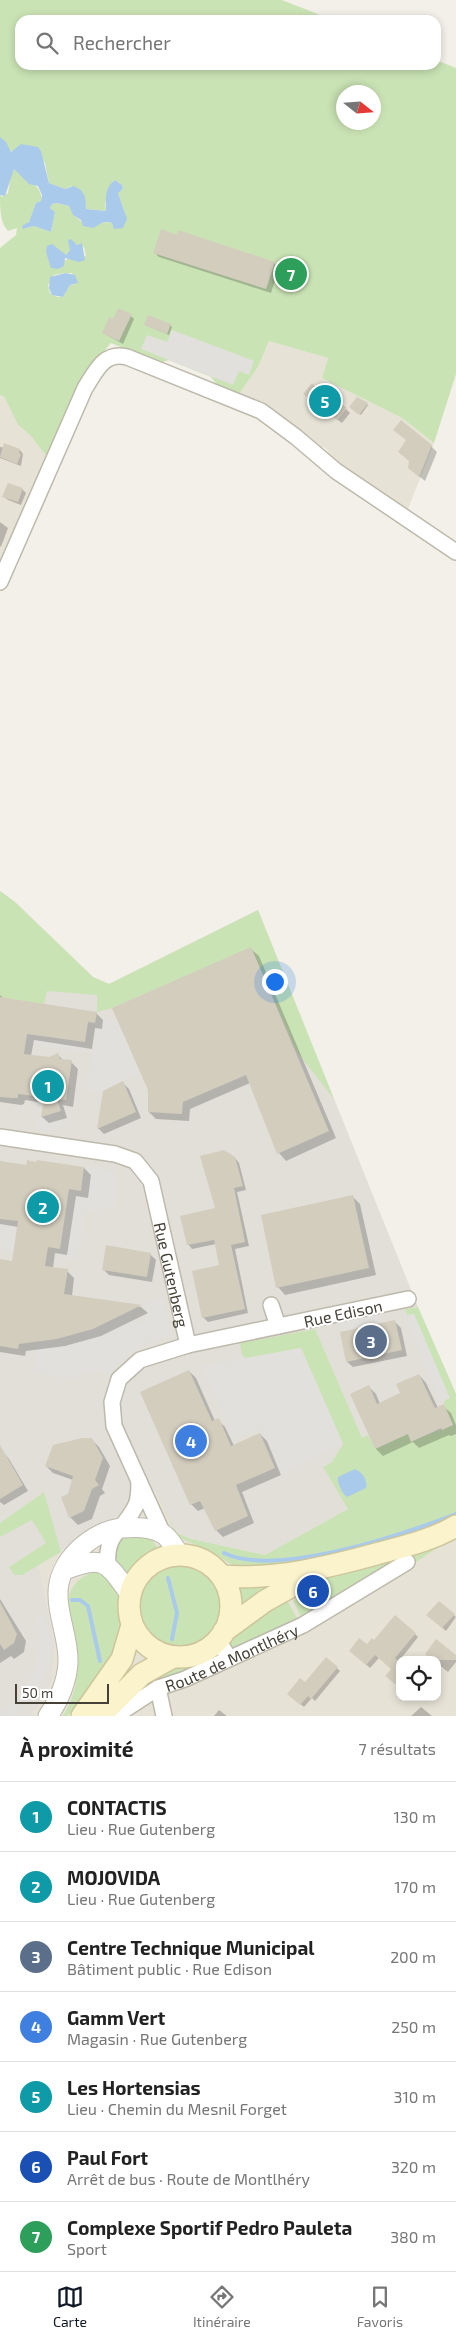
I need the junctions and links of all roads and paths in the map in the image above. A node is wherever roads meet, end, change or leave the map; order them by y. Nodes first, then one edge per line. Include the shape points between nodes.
1 (456, 552) edge
2 (0, 582) edge
3 (0, 1137) edge
4 (408, 1299) dead end
5 (271, 1304) dead end
6 (278, 1326) junction
7 (188, 1345) junction
8 (138, 1480) junction
9 (456, 1526) edge
10 (119, 1528) junction
11 (163, 1534) junction
12 (180, 1555) junction
13 (407, 1562) dead end
14 (108, 1565) junction
15 (328, 1566) junction
16 (65, 1570) junction
17 (221, 1576) junction
18 (130, 1594) junction
19 (132, 1625) junction
20 (221, 1635) junction
21 (173, 1657) junction
22 (229, 1658) junction
23 (158, 1688) junction
24 (109, 1712) edge
25 (48, 1716) edge
26 (82, 1716) edge
27 (164, 1716) edge

1 - 2 street via 336,471 260,411 127,357 114,355 103,362 85,388
3 - 7 street, Rue Gutenberg via 115,1154 135,1161 151,1181
4 - 6 street, Rue Edison
5 - 6 street
6 - 7 street, Rue Edison
7 - 8 street, Rue Gutenberg via 140,1360 119,1379 112,1402 114,1426
8 - 10 street, Rue Gutenberg via 136,1505
8 - 11 street, Rue Gutenberg
9 - 15 main road, Route de Montlhéry via 435,1538
10 - 11 street via 140,1527
10 - 14 street, Rue Gutenberg via 110,1541
10 - 16 street via 86,1543
11 - 12 street, Rue Gutenberg
12 - 17 main road via 210,1565
12 - 18 main road via 149,1566 135,1581
13 - 22 street, Route de Montlhéry via 303,1625
14 - 16 street via 84,1562
14 - 18 street
15 - 17 main road, Route de Montlhéry via 251,1578
15 - 20 main road, Route de Montlhéry via 264,1600
16 - 25 street via 58,1594 68,1664 65,1682
17 - 20 main road via 231,1603
18 - 19 main road
19 - 21 main road via 149,1646
19 - 26 main road via 122,1659
20 - 21 main road via 205,1650 190,1656
20 - 22 street
21 - 24 main road via 142,1674
22 - 23 street, Route de Montlhéry
23 - 24 street, Route de Montlhéry
23 - 27 street

